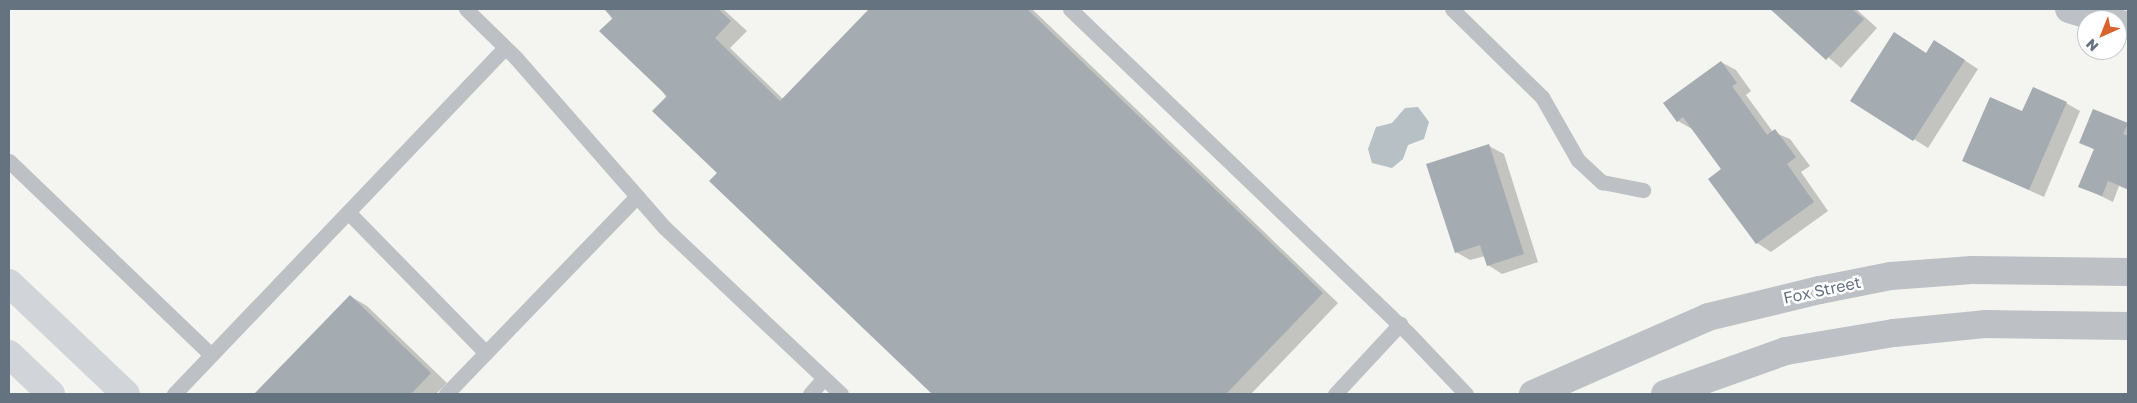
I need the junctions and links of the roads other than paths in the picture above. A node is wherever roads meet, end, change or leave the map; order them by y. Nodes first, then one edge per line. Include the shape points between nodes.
1 (466, 9) edge
2 (1070, 9) edge
3 (1452, 9) edge
4 (506, 48) junction
5 (9, 161) edge
6 (1643, 190) dead end
7 (637, 196) junction
8 (348, 212) junction
9 (2128, 272) edge
10 (9, 283) edge
11 (1400, 324) junction
12 (2128, 326) edge
13 (486, 353) junction
14 (9, 354) edge
15 (211, 355) junction
16 (824, 378) junction
17 (50, 394) edge
18 (126, 394) edge
19 (174, 394) edge
20 (446, 394) edge
21 (810, 394) edge
22 (841, 394) edge
23 (1334, 394) edge
24 (1466, 394) edge
25 (1532, 394) edge
26 (1665, 394) edge

1 - 4 lane
2 - 11 lane
3 - 6 lane via 1542,97 1578,160 1602,182
4 - 7 lane
4 - 8 lane
5 - 15 lane
7 - 13 lane
7 - 16 lane
8 - 13 lane
8 - 15 lane
9 - 25 street, Fox Street via 1972,270 1891,276 1820,290 1708,317
10 - 18 main road
11 - 23 lane
11 - 24 lane
12 - 26 street via 1985,324 1894,333 1786,351
13 - 20 lane
14 - 17 main road
15 - 19 lane
16 - 21 lane
16 - 22 lane

